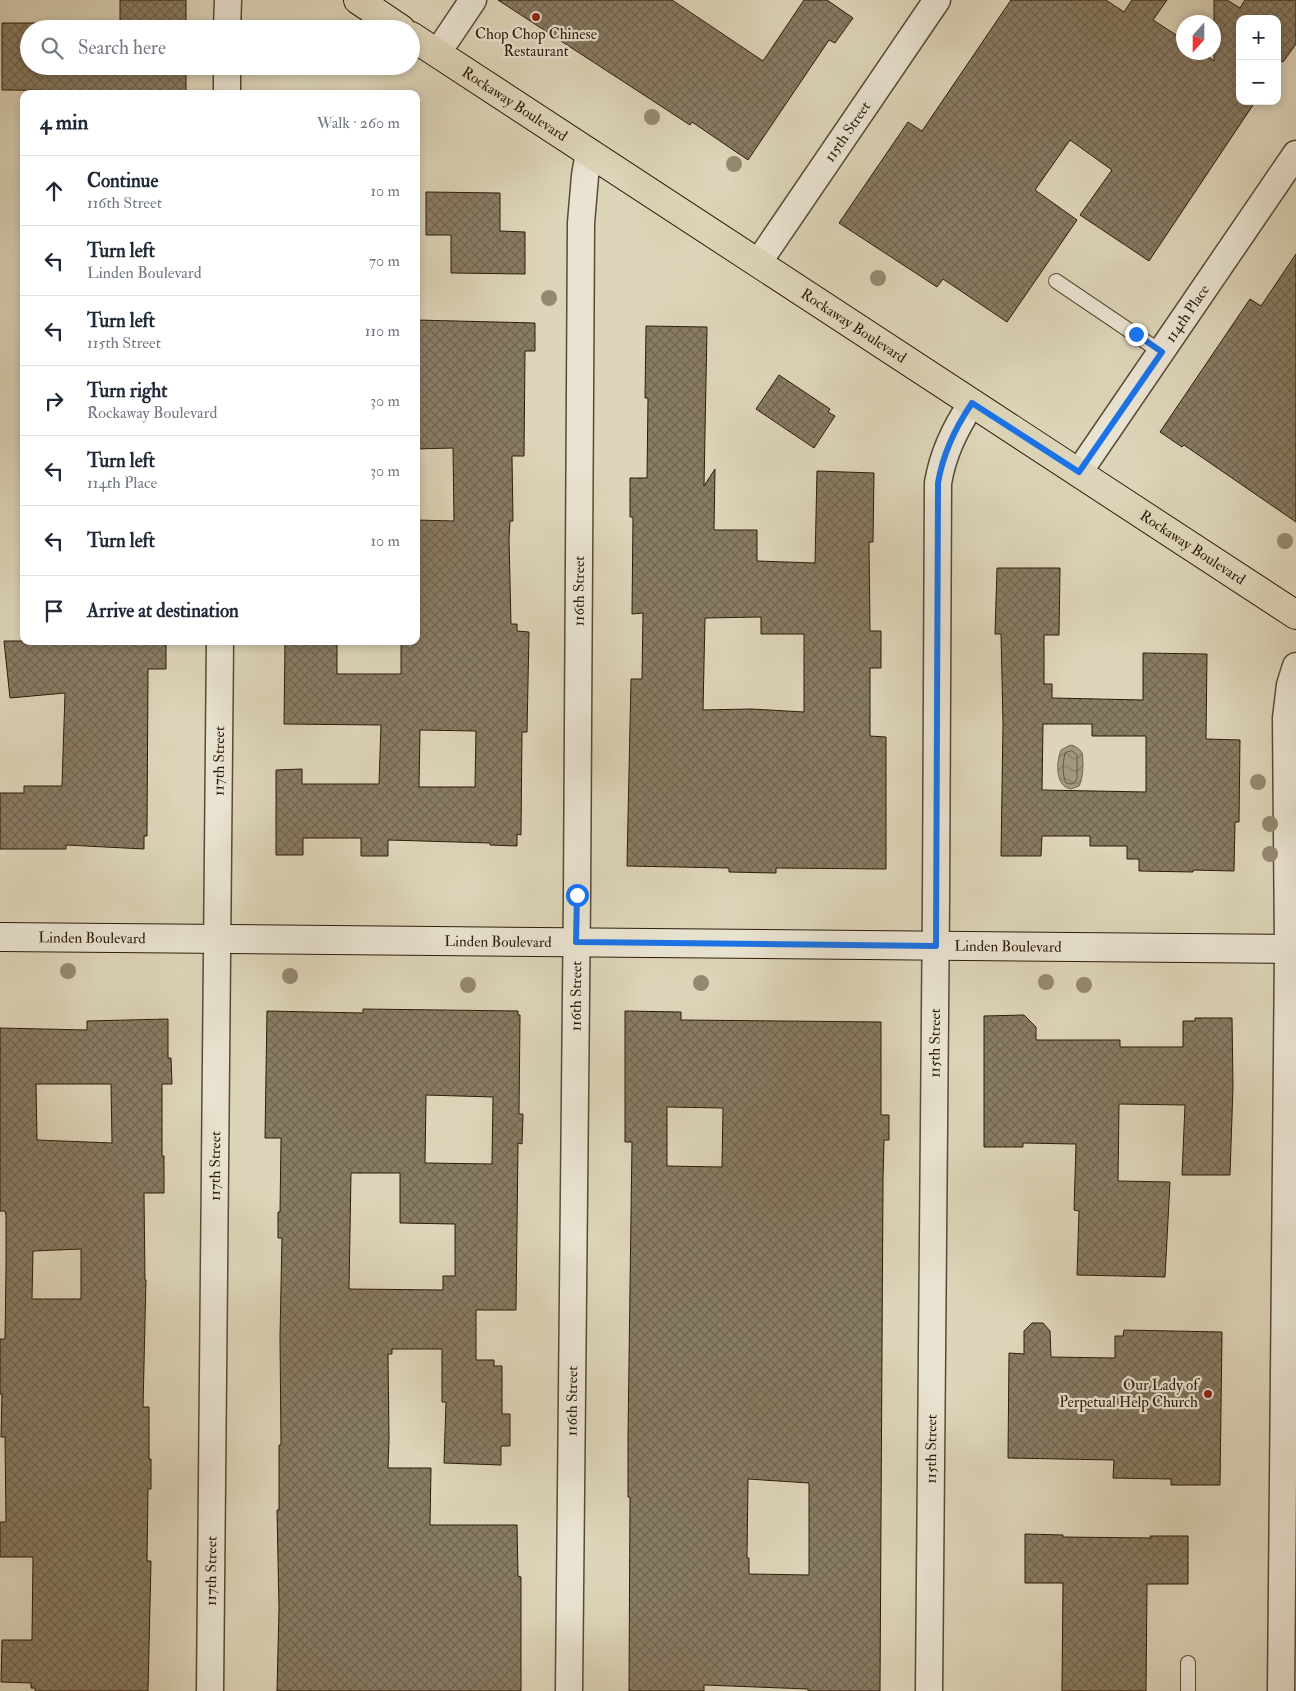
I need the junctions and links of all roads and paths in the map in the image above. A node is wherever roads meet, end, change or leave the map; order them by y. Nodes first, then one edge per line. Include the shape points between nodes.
1 (228, 0) edge
2 (358, 0) edge
3 (474, 0) edge
4 (937, 0) edge
5 (227, 20) edge
6 (388, 20) edge
7 (420, 41) edge
8 (438, 52) junction
9 (227, 75) edge
10 (227, 90) edge
11 (589, 152) junction
12 (1296, 154) edge
13 (758, 263) junction
14 (1056, 281) dead end
15 (1162, 352) junction
16 (972, 403) junction
17 (1079, 472) junction
18 (1296, 614) edge
19 (220, 645) edge
20 (1296, 666) edge
21 (0, 937) edge
22 (217, 939) junction
23 (576, 942) junction
24 (936, 946) junction
25 (1292, 949) edge
26 (1188, 1664) dead end
27 (210, 1691) edge
28 (569, 1691) edge
29 (929, 1691) edge
30 (1188, 1691) edge
31 (1281, 1691) edge

1 - 5 street
2 - 6 main road
3 - 8 street
4 - 13 street, 115th Street
7 - 8 main road, Rockaway Boulevard
8 - 11 main road, Rockaway Boulevard
9 - 10 street
11 - 13 main road, Rockaway Boulevard
11 - 23 street, 116th Street via 581,224
12 - 15 street, 114th Place
13 - 16 main road, Rockaway Boulevard
14 - 15 lane
15 - 17 street, 114th Place
16 - 17 main road, Rockaway Boulevard
16 - 24 street, 115th Street via 955,429 938,483
17 - 18 main road, Rockaway Boulevard
19 - 22 street, 117th Street
20 - 25 street via 1286,718
21 - 22 main road, Linden Boulevard
22 - 23 main road, Linden Boulevard
22 - 27 street, 117th Street
23 - 24 main road, Linden Boulevard
23 - 28 street, 116th Street
24 - 25 main road, Linden Boulevard
24 - 29 street, 115th Street
25 - 31 street
26 - 30 lane

